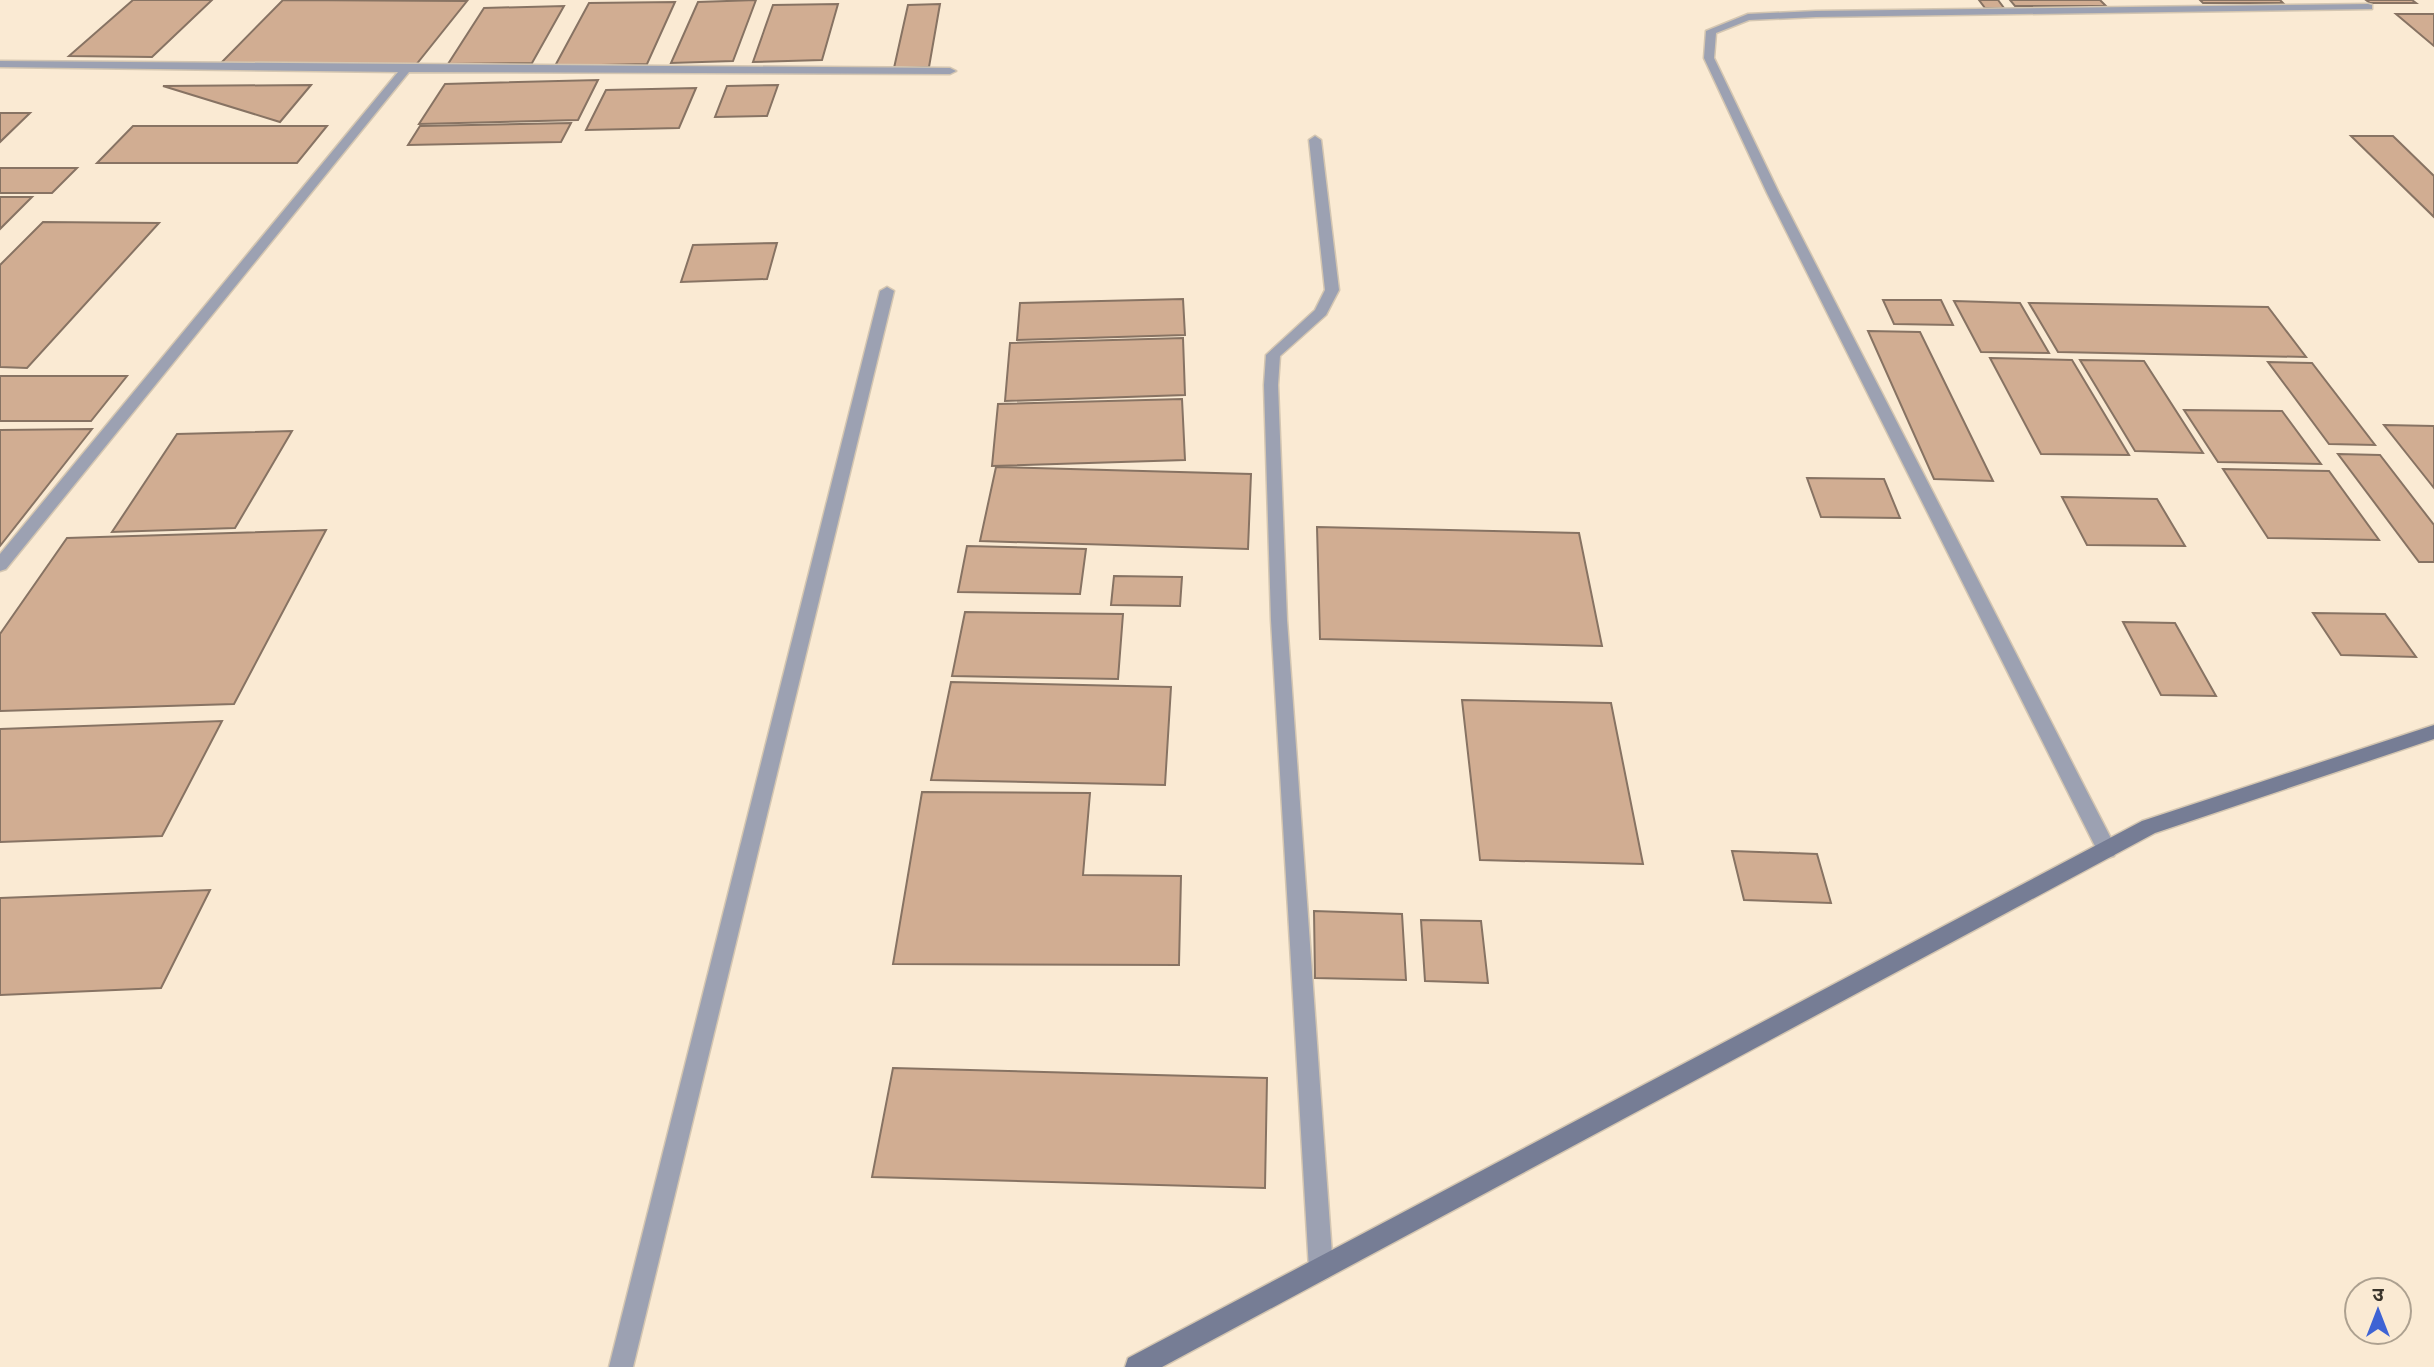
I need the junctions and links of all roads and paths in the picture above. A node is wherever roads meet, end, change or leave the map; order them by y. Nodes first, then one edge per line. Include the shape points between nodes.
1 (2368, 7) dead end
2 (0, 64) edge
3 (407, 69) junction
4 (950, 71) dead end
5 (1315, 140) dead end
6 (887, 291) dead end
7 (0, 565) edge
8 (2434, 732) edge
9 (2107, 849) junction
10 (1321, 1269) junction
11 (621, 1367) edge
12 (1137, 1367) edge

1 - 9 street via 1816,14 1748,18 1711,31 1709,58 1773,193
2 - 3 street
3 - 4 street
3 - 7 street
5 - 10 street via 1332,290 1321,312 1273,355 1271,385 1279,620
6 - 11 street
8 - 9 street via 2149,827
9 - 10 street
10 - 12 street

